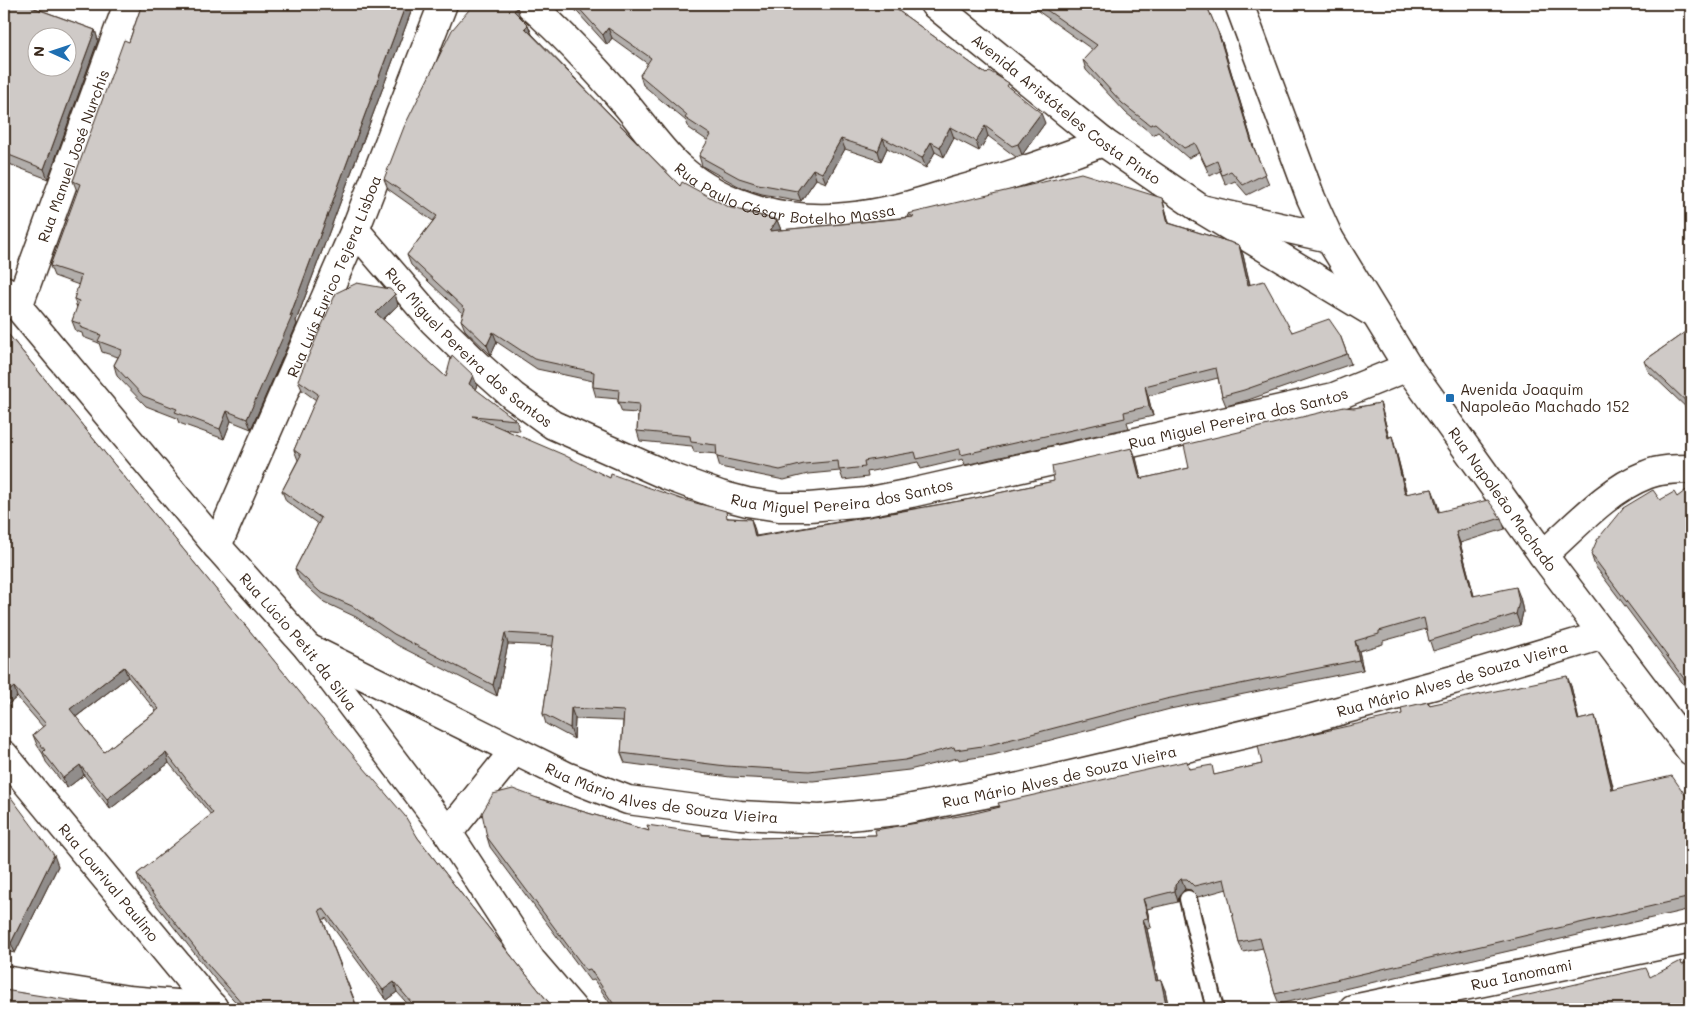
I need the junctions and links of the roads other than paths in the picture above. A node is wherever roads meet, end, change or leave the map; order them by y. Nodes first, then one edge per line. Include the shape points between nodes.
1 (128, 4) edge
2 (443, 4) edge
3 (529, 4) edge
4 (934, 4) edge
5 (1239, 4) edge
6 (1103, 142) junction
7 (1201, 209) junction
8 (355, 230) junction
9 (1329, 238) junction
10 (11, 299) edge
11 (1375, 314) junction
12 (1408, 367) junction
13 (1691, 469) edge
14 (217, 546) junction
15 (1543, 554) junction
16 (1603, 634) junction
17 (308, 648) junction
18 (514, 751) junction
19 (1691, 751) edge
20 (4, 755) edge
21 (448, 833) junction
22 (1188, 899) dead end
23 (1691, 939) edge
24 (4, 980) edge
25 (213, 1008) edge
26 (1359, 1008) edge
27 (573, 1009) edge
28 (1215, 1009) edge

1 - 10 street, Rua Manuel José Nurchis
2 - 8 street, Rua Luís Eurico Tejera Lisboa
3 - 6 street, Rua Paulo César Botelho Massa via 610,86 680,168 704,186 745,207 819,218 846,218 893,210 1025,172
4 - 6 street, Avenida Aristóteles Costa Pinto
5 - 9 street, Rua Napoleão Machado
6 - 7 street, Avenida Aristóteles Costa Pinto
7 - 9 street, Avenida Aristóteles Costa Pinto
7 - 11 street, Avenida Aristóteles Costa Pinto
8 - 12 street, Rua Miguel Pereira dos Santos via 433,321 513,396 553,425 668,476 720,495 779,506 866,502 921,491 1334,397
8 - 14 street, Rua Luís Eurico Tejera Lisboa
9 - 11 street, Rua Napoleão Machado
10 - 14 street, Rua Lúcio Petit da Silva
11 - 12 street, Rua Napoleão Machado
12 - 15 street, Rua Napoleão Machado
13 - 15 street via 1646,475 1614,493
14 - 17 street, Rua Lúcio Petit da Silva
15 - 16 street, Rua Napoleão Machado
16 - 18 street, Rua Mário Alves de Souza Vieira via 1453,680 1309,719 897,811 810,818 740,815 628,800
16 - 19 street, Rua Napoleão Machado
17 - 18 street, Rua Mário Alves de Souza Vieira
17 - 21 street, Rua Lúcio Petit da Silva
18 - 21 street
20 - 25 street, Rua Lourival Paulino
21 - 27 street, Rua Lúcio Petit da Silva via 531,960
22 - 28 lane
23 - 26 street, Rua Ianomami
24 - 25 street via 119,998

